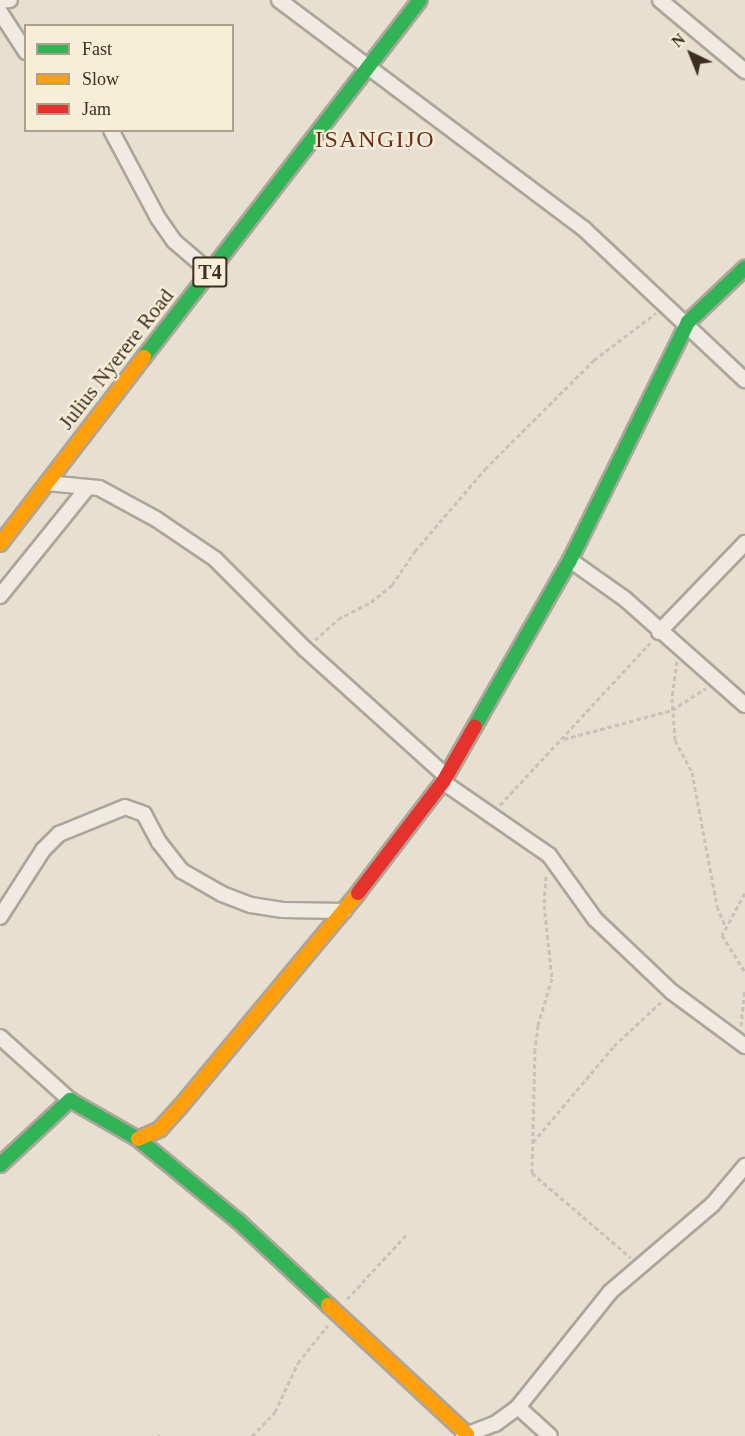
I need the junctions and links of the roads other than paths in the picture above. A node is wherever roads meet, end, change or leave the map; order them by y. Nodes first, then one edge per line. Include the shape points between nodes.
1 (10, 0) edge
2 (279, 0) edge
3 (420, 0) edge
4 (660, 0) edge
5 (0, 1) edge
6 (0, 12) edge
7 (24, 49) edge
8 (368, 68) junction
9 (745, 71) edge
10 (112, 132) edge
11 (745, 268) edge
12 (210, 272) junction
13 (688, 322) junction
14 (745, 380) edge
15 (47, 483) junction
16 (88, 487) junction
17 (745, 543) edge
18 (0, 544) edge
19 (570, 560) junction
20 (0, 596) edge
21 (660, 632) junction
22 (745, 705) edge
23 (444, 778) junction
24 (344, 911) junction
25 (0, 917) edge
26 (0, 1037) edge
27 (743, 1045) edge
28 (70, 1100) junction
29 (160, 1129) junction
30 (138, 1139) junction
31 (154, 1152) junction
32 (0, 1165) edge
33 (745, 1166) edge
34 (518, 1407) junction
35 (465, 1435) edge
36 (549, 1436) edge

1 - 5 street
2 - 8 street
3 - 8 main road, Julius Nyerere Road / T4
4 - 9 street
6 - 7 street
8 - 12 main road, Julius Nyerere Road / T4
8 - 13 street via 584,229
10 - 12 street via 174,241
11 - 13 main road
12 - 15 main road, Julius Nyerere Road / T4
13 - 14 street
13 - 19 main road
15 - 16 street
15 - 18 main road, Julius Nyerere Road / T4
16 - 20 street
16 - 23 street via 99,488 156,519 215,559
17 - 21 street
19 - 21 street via 625,599
19 - 23 main road
21 - 22 street
23 - 24 main road
23 - 27 street via 549,855 595,919 672,992
24 - 25 street via 283,910 250,905 222,894 182,871 159,842 144,814 125,807 59,834 43,850
24 - 29 main road
26 - 28 street
28 - 30 main road
28 - 32 main road
29 - 30 main road
29 - 31 street via 154,1136
30 - 31 main road
31 - 35 main road via 238,1221
33 - 34 street via 713,1204 639,1265 575,1333
34 - 35 street via 495,1424
34 - 36 street

